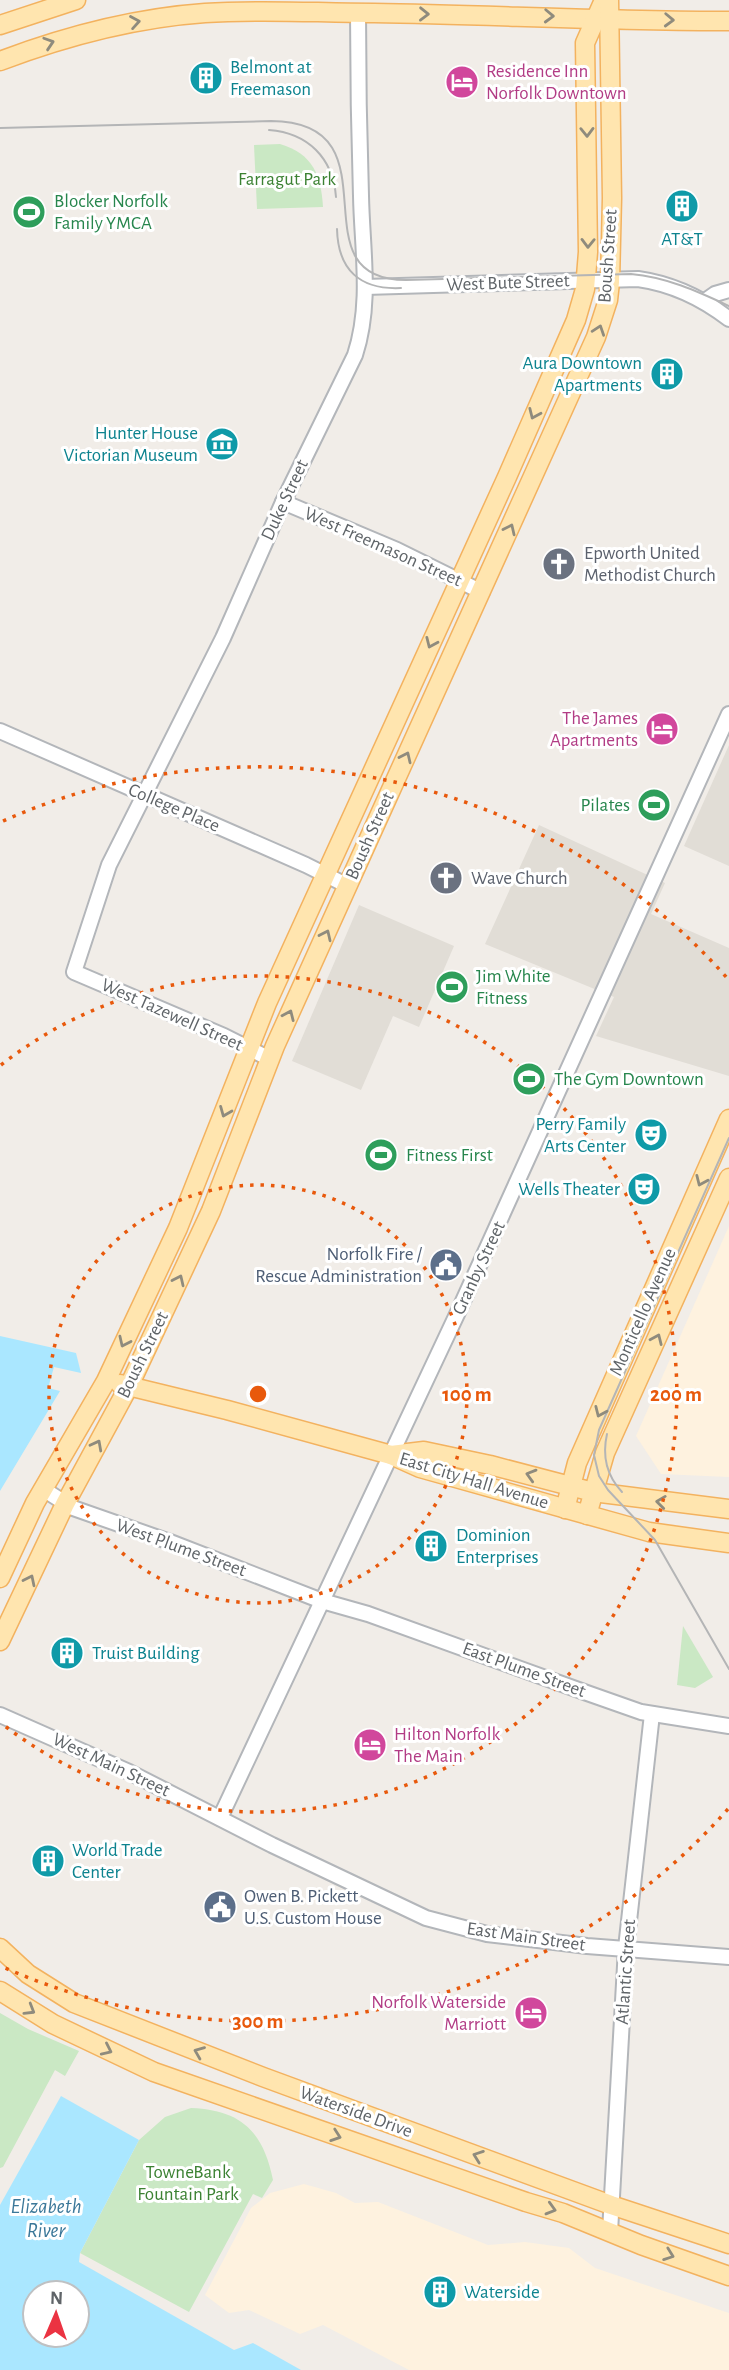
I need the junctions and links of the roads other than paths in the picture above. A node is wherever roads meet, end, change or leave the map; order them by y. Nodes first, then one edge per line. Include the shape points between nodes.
1 (76, 0) edge
2 (358, 7) edge
3 (605, 9) edge
4 (729, 20) edge
5 (0, 25) edge
6 (0, 61) edge
7 (586, 280) junction
8 (611, 280) junction
9 (365, 287) junction
10 (729, 290) edge
11 (705, 301) junction
12 (729, 319) edge
13 (284, 502) junction
14 (458, 581) junction
15 (482, 592) junction
16 (729, 714) edge
17 (0, 731) edge
18 (144, 796) junction
19 (325, 874) junction
20 (348, 886) junction
21 (74, 972) joint
22 (250, 1049) junction
23 (270, 1059) junction
24 (729, 1119) edge
25 (729, 1178) edge
26 (106, 1381) junction
27 (129, 1386) junction
28 (391, 1455) junction
29 (571, 1487) junction
30 (43, 1489) junction
31 (593, 1492) junction
32 (65, 1504) junction
33 (565, 1509) junction
34 (729, 1509) edge
35 (587, 1515) junction
36 (729, 1543) edge
37 (0, 1578) edge
38 (322, 1601) junction
39 (0, 1641) edge
40 (652, 1714) junction
41 (0, 1715) edge
42 (729, 1726) edge
43 (220, 1818) junction
44 (0, 1948) edge
45 (626, 1948) junction
46 (729, 1957) edge
47 (0, 1991) edge
48 (336, 2104) junction
49 (306, 2126) junction
50 (611, 2205) junction
51 (610, 2232) junction
52 (729, 2244) edge
53 (729, 2276) edge

1 - 5 main road
2 -> 3 main road
6 -> 2 main road via 84,33 166,17
2 - 9 street, Duke Street
3 -> 4 main road
3 -> 7 main road, Boush Street via 585,43
3 - 8 main road, Boush Street
7 - 8 street, West Bute Street
7 - 9 street, West Bute Street
7 -> 14 main road, Boush Street via 576,320
8 - 11 street, West Bute Street via 656,282
15 -> 8 main road, Boush Street via 592,348
9 - 13 street, Duke Street via 365,319 355,355
10 - 11 street
11 - 12 street, West Bute Street
13 - 14 street, West Freemason Street
13 - 18 street, Duke Street
14 - 15 street, West Freemason Street
14 -> 19 main road, Boush Street
20 -> 15 main road, Boush Street
16 - 28 street, Granby Street
17 - 18 street, College Place
18 - 19 street, College Place
18 - 21 street, Duke Street via 109,865
19 - 20 street, College Place
19 - 22 main road, Boush Street
23 -> 20 main road, Boush Street
21 - 22 street, West Tazewell Street
22 - 23 street, West Tazewell Street
22 -> 26 main road, Boush Street via 178,1228
27 -> 23 main road, Boush Street via 211,1212
24 -> 29 main road, Monticello Avenue via 577,1463
31 -> 25 main road, Monticello Avenue via 605,1453
26 - 27 main road
26 - 30 main road, Boush Street
27 - 28 main road
32 -> 27 main road, Boush Street
29 -> 28 main road, East City Hall Avenue via 424,1451
28 - 33 main road, East City Hall Avenue via 420,1468
28 - 38 street, Granby Street
29 - 31 main road, East City Hall Avenue
29 - 33 main road, Monticello Avenue
30 - 32 street, West Plume Street
30 - 37 main road, Boush Street
34 -> 31 main road, East City Hall Avenue
31 - 35 main road, Monticello Avenue
32 - 38 street, West Plume Street
39 -> 32 main road, Boush Street
33 - 35 main road, East City Hall Avenue
35 - 36 main road, East City Hall Avenue via 662,1535
38 - 40 street, East Plume Street
38 - 43 street, Granby Street
40 - 42 street, East Plume Street
40 - 45 street, Atlantic Street
41 - 43 street, West Main Street
43 - 45 street, East Main Street via 426,1917 487,1934
48 -> 44 main road, Waterside Drive via 74,2003 28,1975
45 - 46 street, East Main Street
45 - 50 street, Atlantic Street
47 -> 49 main road, Waterside Drive via 53,2024 154,2072
48 - 49 main road via 315,2115
50 -> 48 main road, Waterside Drive
49 -> 51 main road, Waterside Drive
50 - 51 street, Atlantic Street
50 - 52 main road, Waterside Drive
51 -> 53 main road, Waterside Drive

